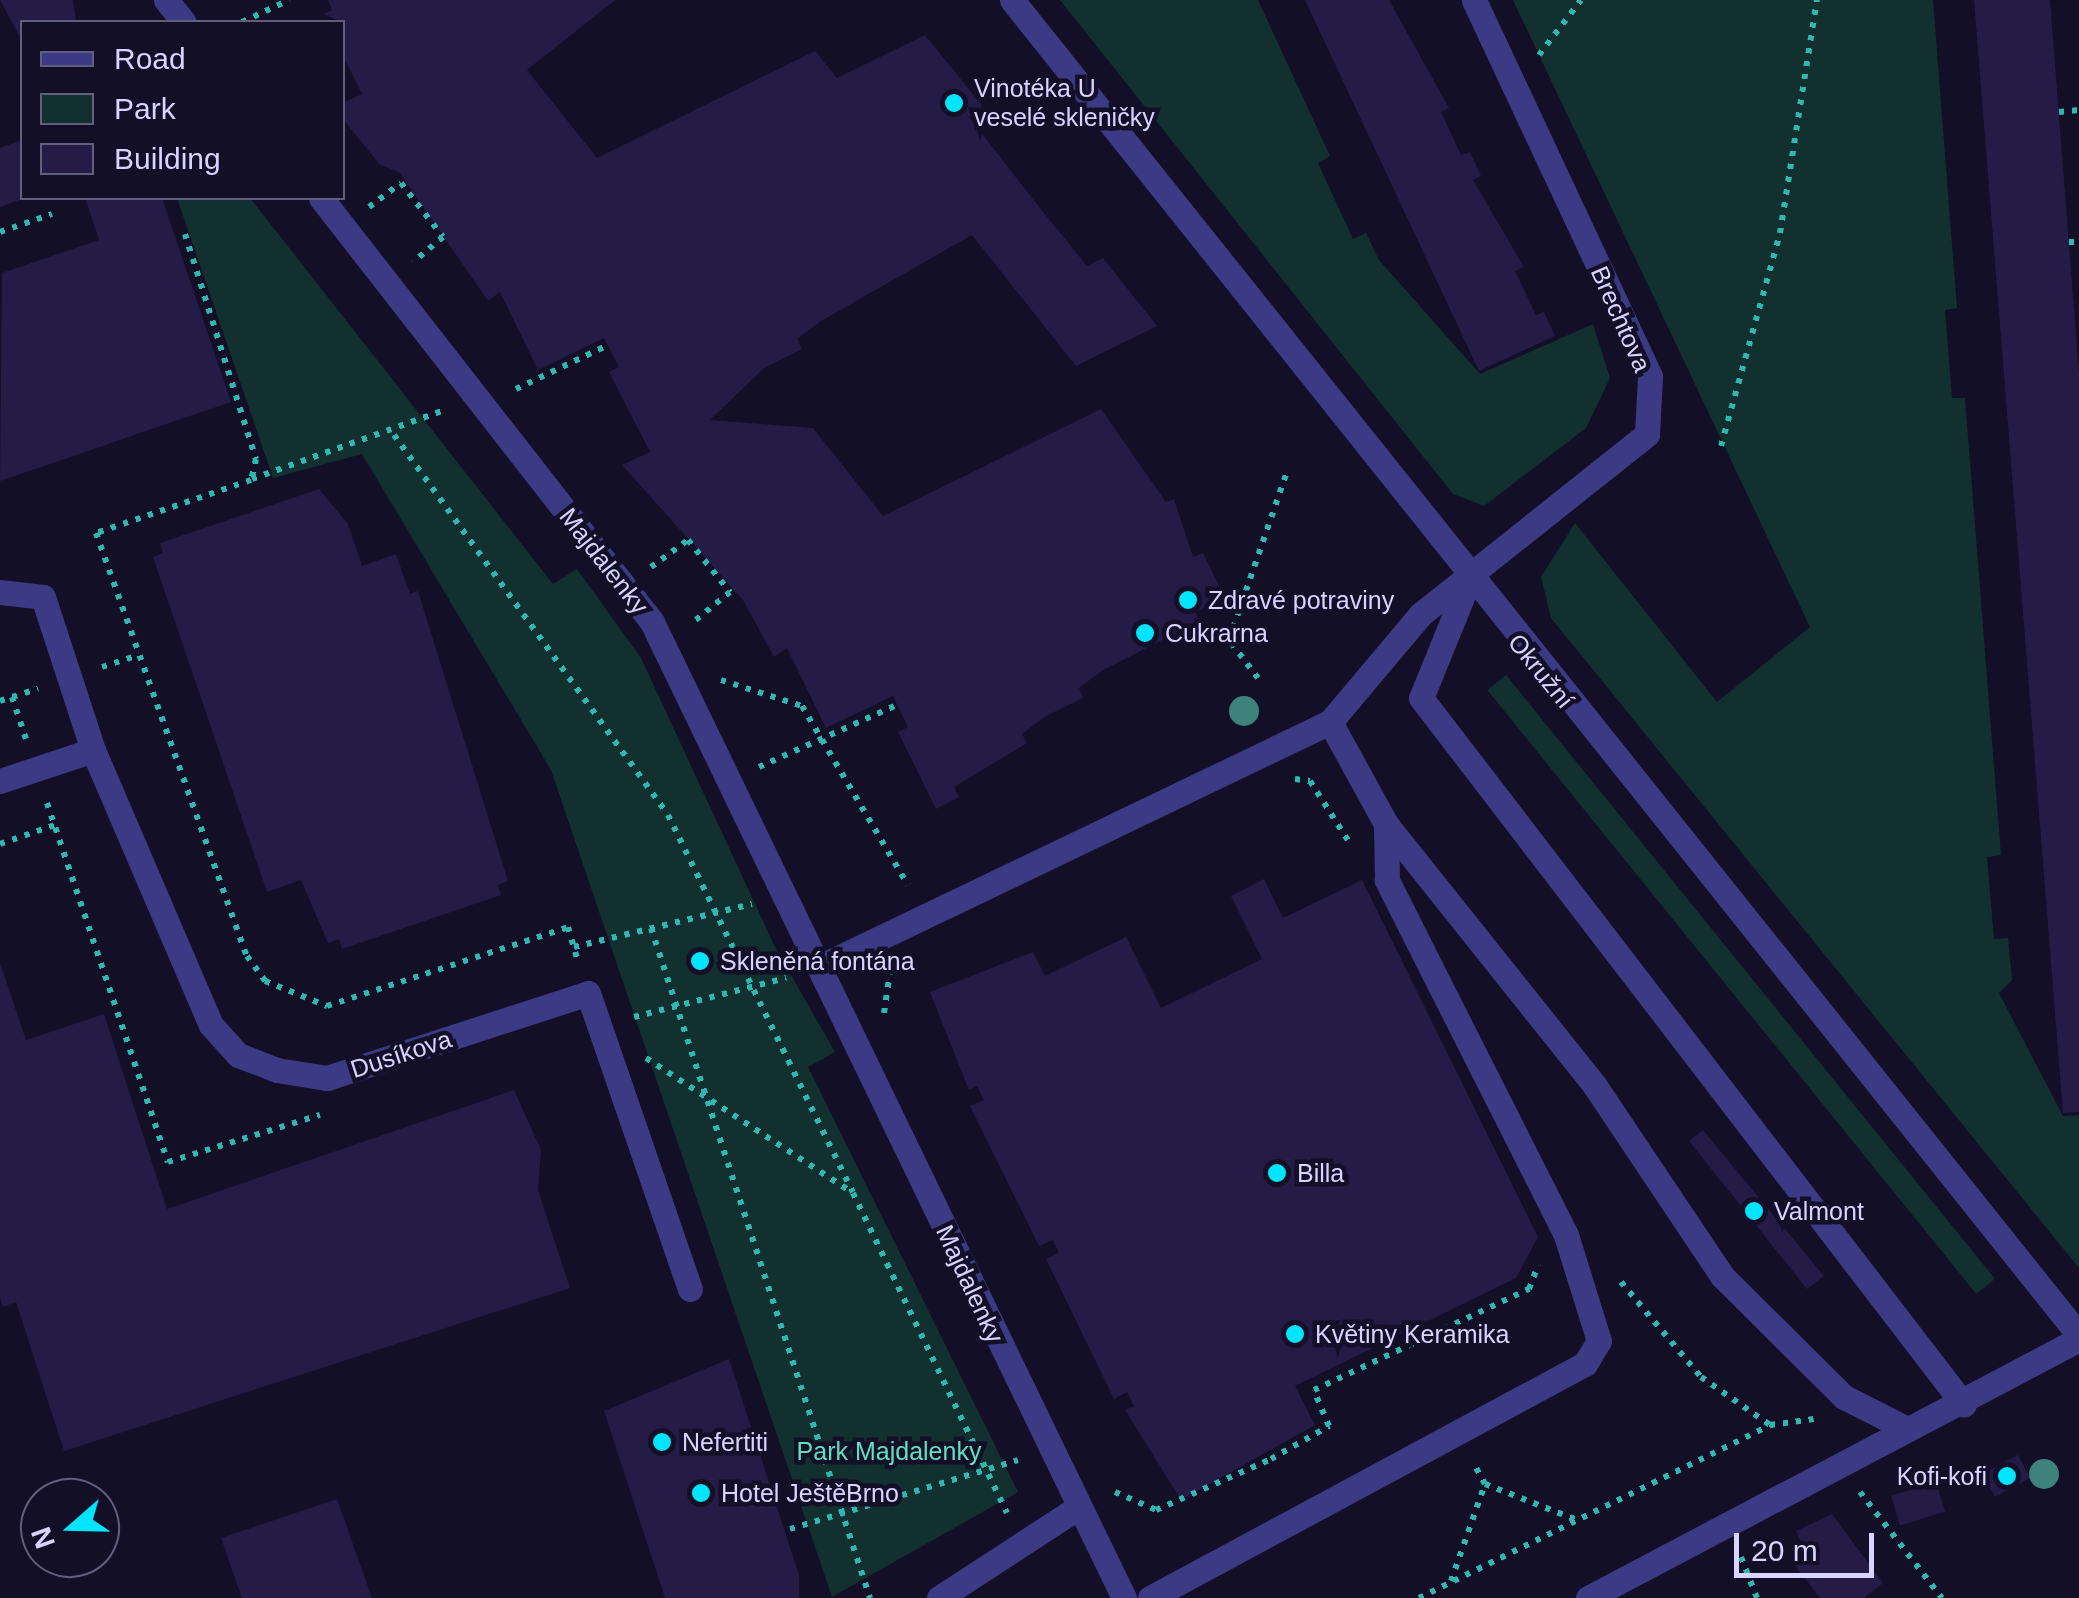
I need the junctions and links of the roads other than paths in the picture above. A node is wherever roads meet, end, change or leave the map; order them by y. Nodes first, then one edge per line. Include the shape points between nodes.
1 (166, 0) edge
2 (1012, 0) edge
3 (1474, 0) edge
4 (182, 20) edge
5 (323, 200) edge
6 (1470, 580) junction
7 (0, 592) edge
8 (1330, 722) junction
9 (92, 750) junction
10 (0, 781) edge
11 (1386, 824) junction
12 (819, 967) junction
13 (690, 1289) dead end
14 (2079, 1337) edge
15 (1964, 1405) junction
16 (1907, 1429) junction
17 (1077, 1508) junction
18 (939, 1598) edge
19 (1124, 1598) edge
20 (1150, 1598) edge
21 (1588, 1598) edge

1 - 4 street
2 - 6 street, Okružní
3 - 6 street, Brechtova via 1650,376 1647,434
5 - 12 street, Majdalenky via 652,622
6 - 8 street via 1422,614
6 - 14 street, Okružní
6 - 15 street via 1421,698
7 - 9 street, Dusíkova via 44,597
8 - 11 street
8 - 12 street
9 - 10 street
9 - 13 street, Dusíkova via 211,1025 238,1055 327,1078 588,993
11 - 16 street via 1595,1086 1722,1276 1844,1397
11 - 20 street via 1387,880 1566,1236 1599,1341 1585,1364
12 - 17 street, Majdalenky
14 - 15 street
15 - 16 street
16 - 21 street
17 - 18 street
17 - 19 street, Majdalenky

